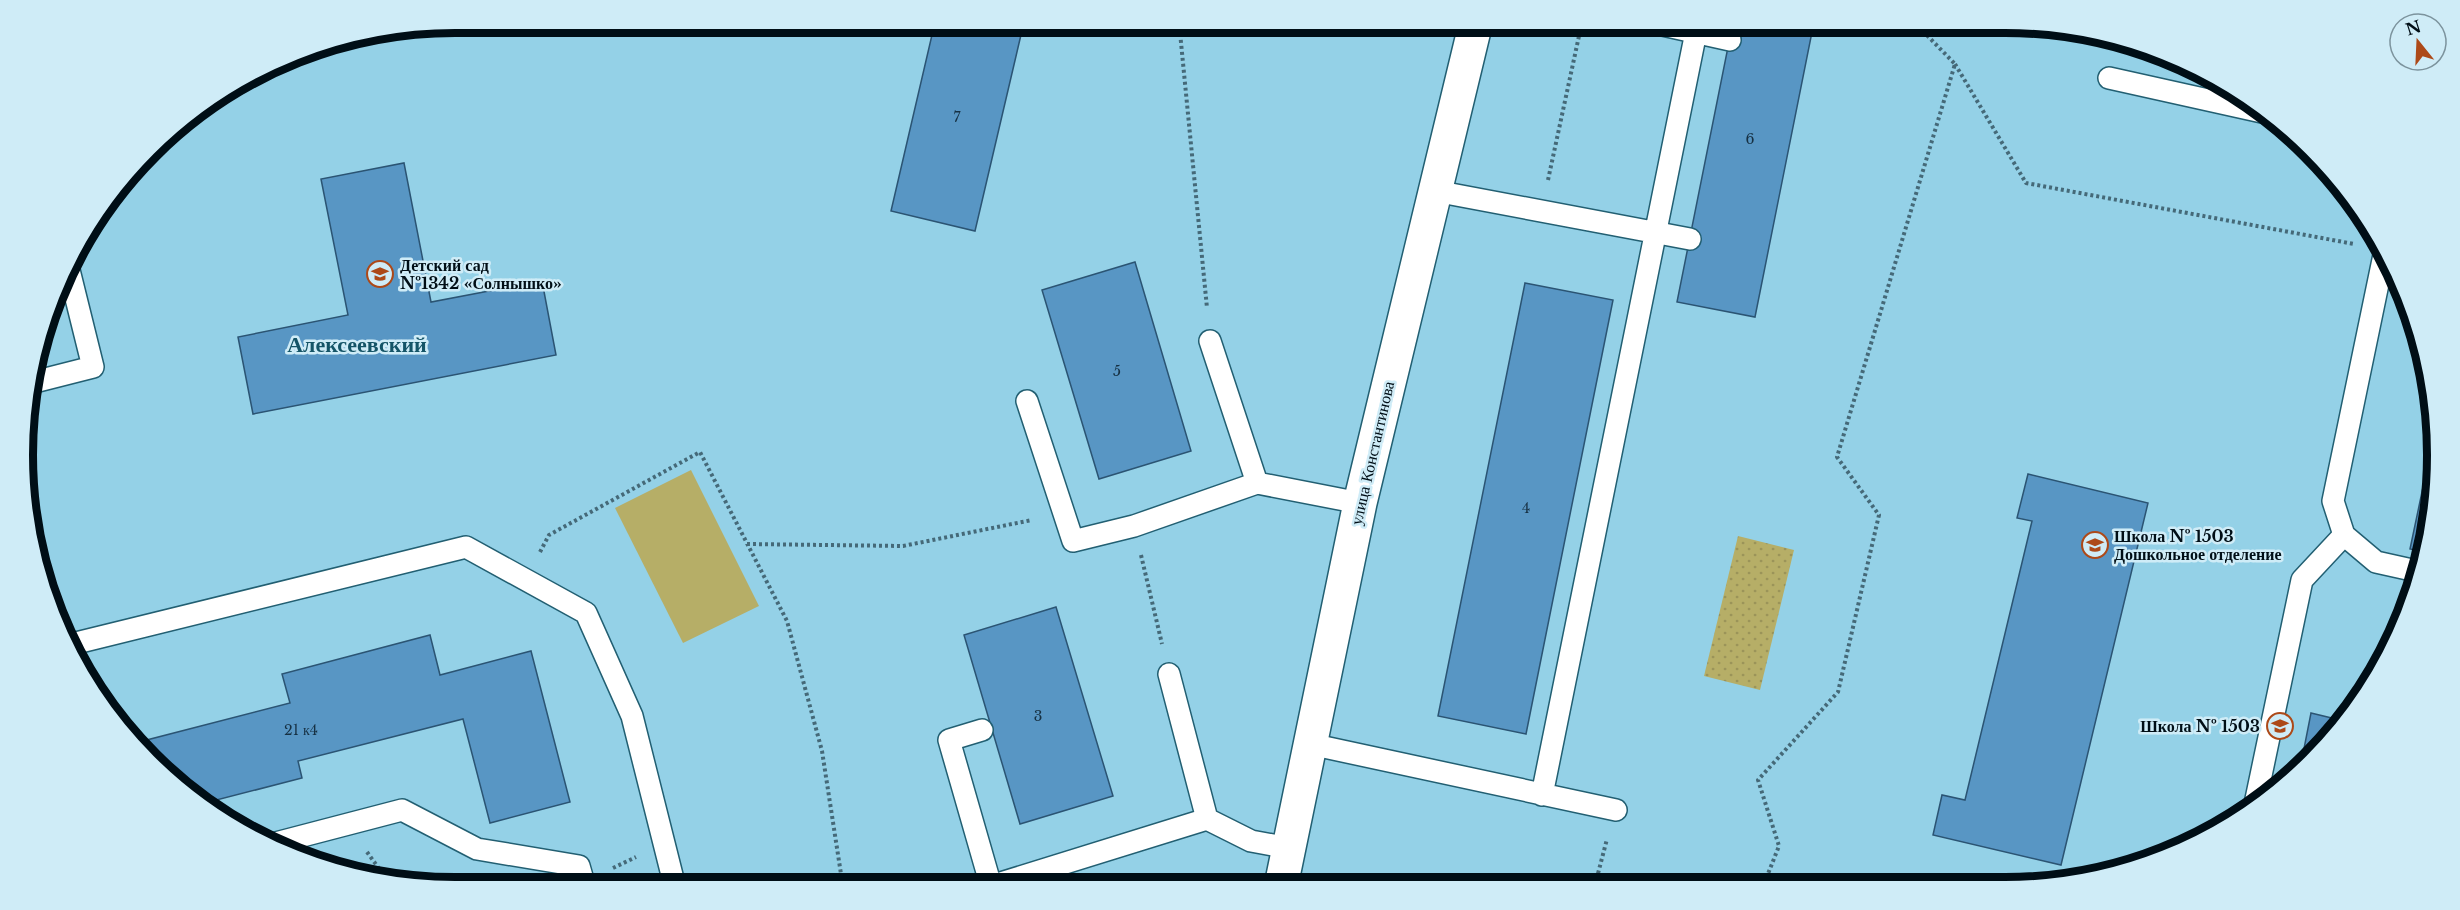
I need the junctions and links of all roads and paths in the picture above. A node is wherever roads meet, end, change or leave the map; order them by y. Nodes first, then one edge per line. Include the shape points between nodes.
1 (1180, 33) edge
2 (1473, 33) edge
3 (1580, 33) edge
4 (1696, 33) edge
5 (1712, 33) edge
6 (1925, 33) edge
7 (1730, 40) dead end
8 (1955, 64) junction
9 (2109, 78) dead end
10 (2245, 108) edge
11 (1435, 191) junction
12 (1541, 211) junction
13 (1655, 232) junction
14 (1690, 239) dead end
15 (2361, 245) dead end
16 (2382, 266) edge
17 (71, 280) edge
18 (1210, 341) joint
19 (40, 380) edge
20 (1027, 401) dead end
21 (1257, 483) junction
22 (1360, 503) junction
23 (1064, 513) junction
24 (1134, 526) junction
25 (549, 535) dead end
26 (2344, 535) junction
27 (747, 544) junction
28 (2411, 570) edge
29 (77, 643) edge
30 (1169, 674) joint
31 (982, 730) dead end
32 (1310, 744) junction
33 (2257, 793) edge
34 (1542, 795) junction
35 (1616, 810) joint
36 (1208, 819) junction
37 (283, 840) edge
38 (664, 844) junction
39 (363, 848) dead end
40 (1289, 848) junction
41 (343, 854) dead end
42 (337, 860) edge
43 (390, 871) edge
44 (582, 877) edge
45 (598, 877) edge
46 (672, 877) edge
47 (841, 877) edge
48 (988, 877) edge
49 (1020, 877) edge
50 (1283, 877) edge
51 (1597, 877) edge
52 (1767, 877) edge

1 - 18 path
2 - 11 street, улица Константинова
3 - 12 path
4 - 13 lane
5 - 7 lane
6 - 8 path
8 - 15 path via 2026,183
8 - 52 path via 1838,457 1880,515 1838,692 1758,780 1779,846
9 - 10 lane
11 - 12 lane
11 - 22 street, улица Константинова
12 - 13 lane
13 - 14 lane
13 - 34 lane
16 - 26 lane via 2333,501
17 - 19 lane via 93,367
18 - 21 lane
20 - 23 lane
21 - 22 lane
21 - 24 lane
22 - 32 street, улица Константинова
23 - 24 lane via 1073,541
23 - 27 path via 903,546
24 - 30 path
25 - 27 path via 700,452
26 - 28 lane via 2376,562
26 - 33 lane via 2302,580
27 - 47 path via 787,621 822,751
29 - 38 lane via 466,547 586,613 632,716
30 - 36 lane
31 - 48 lane via 949,740
32 - 34 lane
32 - 40 street, улица Константинова
34 - 35 lane
35 - 51 path
36 - 40 lane via 1251,841
36 - 49 lane
37 - 44 lane via 402,810 477,849 579,866
38 - 45 path
38 - 46 lane
39 - 43 path via 380,870
40 - 50 street, улица Константинова
41 - 42 path

